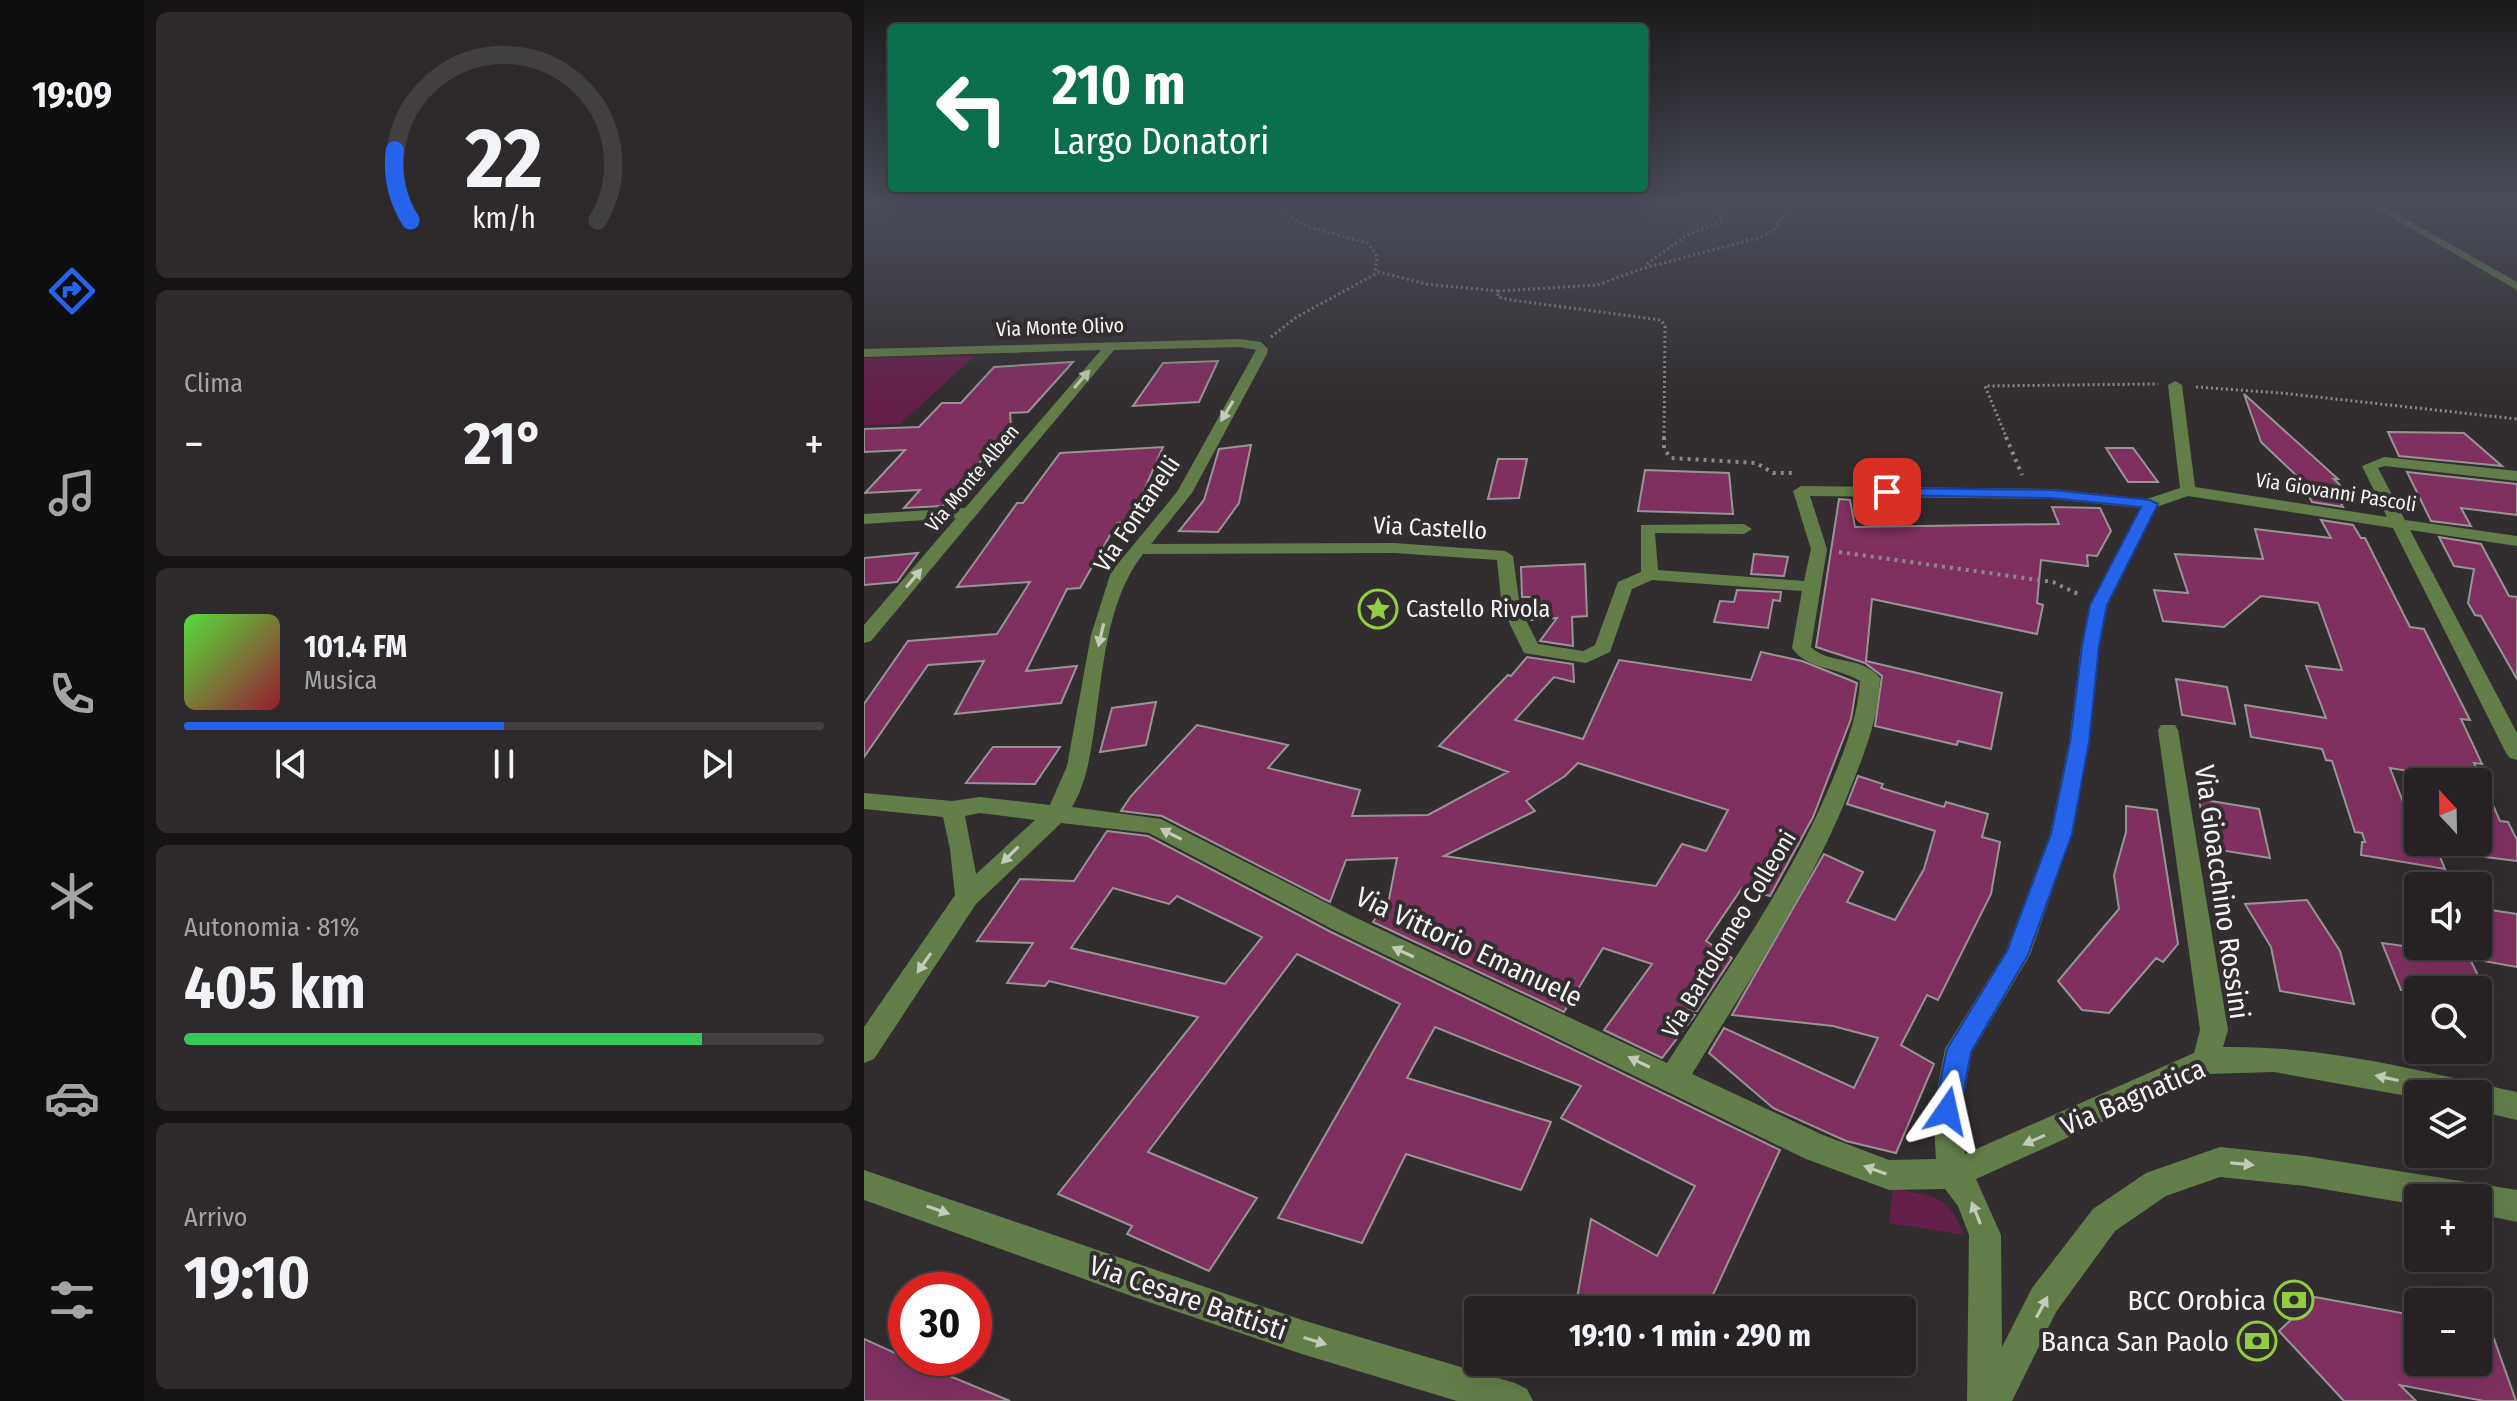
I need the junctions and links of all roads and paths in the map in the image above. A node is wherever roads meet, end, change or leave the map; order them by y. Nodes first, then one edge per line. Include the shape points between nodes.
1 (1376, 265) edge
2 (1645, 265) edge
3 (1656, 265) edge
4 (2481, 265) edge
5 (1639, 270) junction
6 (1375, 272) junction
7 (2515, 285) edge
8 (1498, 291) junction
9 (1257, 345) junction
10 (1111, 346) junction
11 (864, 353) edge
12 (2175, 385) junction
13 (2517, 419) edge
14 (2517, 476) edge
15 (2008, 478) dead end
16 (1799, 482) junction
17 (2188, 491) junction
18 (2150, 504) junction
19 (968, 513) junction
20 (868, 519) edge
21 (2396, 523) junction
22 (1744, 529) dead end
23 (2517, 541) edge
24 (1136, 549) junction
25 (1819, 549) junction
26 (1650, 575) junction
27 (1813, 587) junction
28 (2099, 605) junction
29 (864, 637) edge
30 (2168, 730) dead end
31 (2517, 753) edge
32 (864, 801) edge
33 (952, 809) junction
34 (1055, 815) junction
35 (967, 897) junction
36 (864, 1050) edge
37 (2206, 1061) junction
38 (1673, 1079) junction
39 (2404, 1081) edge
40 (2492, 1100) edge
41 (2517, 1106) edge
42 (1952, 1174) junction
43 (864, 1185) edge
44 (2404, 1187) edge
45 (2492, 1202) edge
46 (2517, 1206) edge
47 (1515, 1401) edge
48 (1985, 1401) edge
49 (1993, 1401) edge

1 - 6 path
2 - 5 path
3 - 5 path
4 - 7 street
5 - 8 path via 1597,285
6 - 8 path via 1459,290
6 - 9 path
8 - 16 path via 1498,297 1511,300 1661,320 1664,449 1671,458 1756,463
9 - 10 street, Via Monte Olivo
9 -> 24 street, Via Fontanelli via 1261,354 1184,493
10 - 11 street, Via Monte Olivo
19 -> 10 street, Via Monte Alben
12 - 13 path
12 - 15 path via 1985,386 2024,479
12 - 17 street
14 - 21 street via 2384,461 2369,466
16 - 18 street
16 - 25 street, Via Bartolomeo Colleoni
17 - 18 street, Via Giovanni Pascoli
17 - 21 street, Via Giovanni Pascoli
18 - 28 street
19 - 20 street
29 -> 19 street, Via Monte Alben
21 - 23 street, Via Giovanni Pascoli
21 - 31 street
22 - 26 street via 1647,528
24 - 26 street, Via Castello via 1394,548 1505,556 1511,608 1531,649 1586,657 1603,648 1624,586
24 -> 34 street, Via Fontanelli via 1110,599 1078,766
25 - 27 street, Via Bartolomeo Colleoni
25 - 28 path via 2053,582
26 - 27 street
27 - 38 street, Via Bartolomeo Colleoni via 1801,648 1810,657 1852,667 1870,678 1870,707 1804,870
28 - 42 street via 2061,834 2017,955 1959,1049 1947,1111
30 - 37 street, Via Gioacchino Rossini via 2214,1030
32 - 33 street, Via Vittorio Emanuele
33 - 34 street, Via Vittorio Emanuele via 980,805
33 - 35 street
34 -> 35 street
38 -> 34 street, Via Vittorio Emanuele via 1341,922 1153,825
35 -> 36 street
39 -> 37 street, Via Bagnatica via 2274,1059
37 -> 42 street, Via Bagnatica
42 -> 38 street, Via Vittorio Emanuele via 1889,1175 1817,1148
40 - 41 street
48 -> 42 street via 1985,1235 1970,1196
43 -> 47 street, Via Cesare Battisti via 1302,1337
49 -> 44 street via 2044,1300 2095,1231 2157,1184 2220,1162
45 - 46 street

